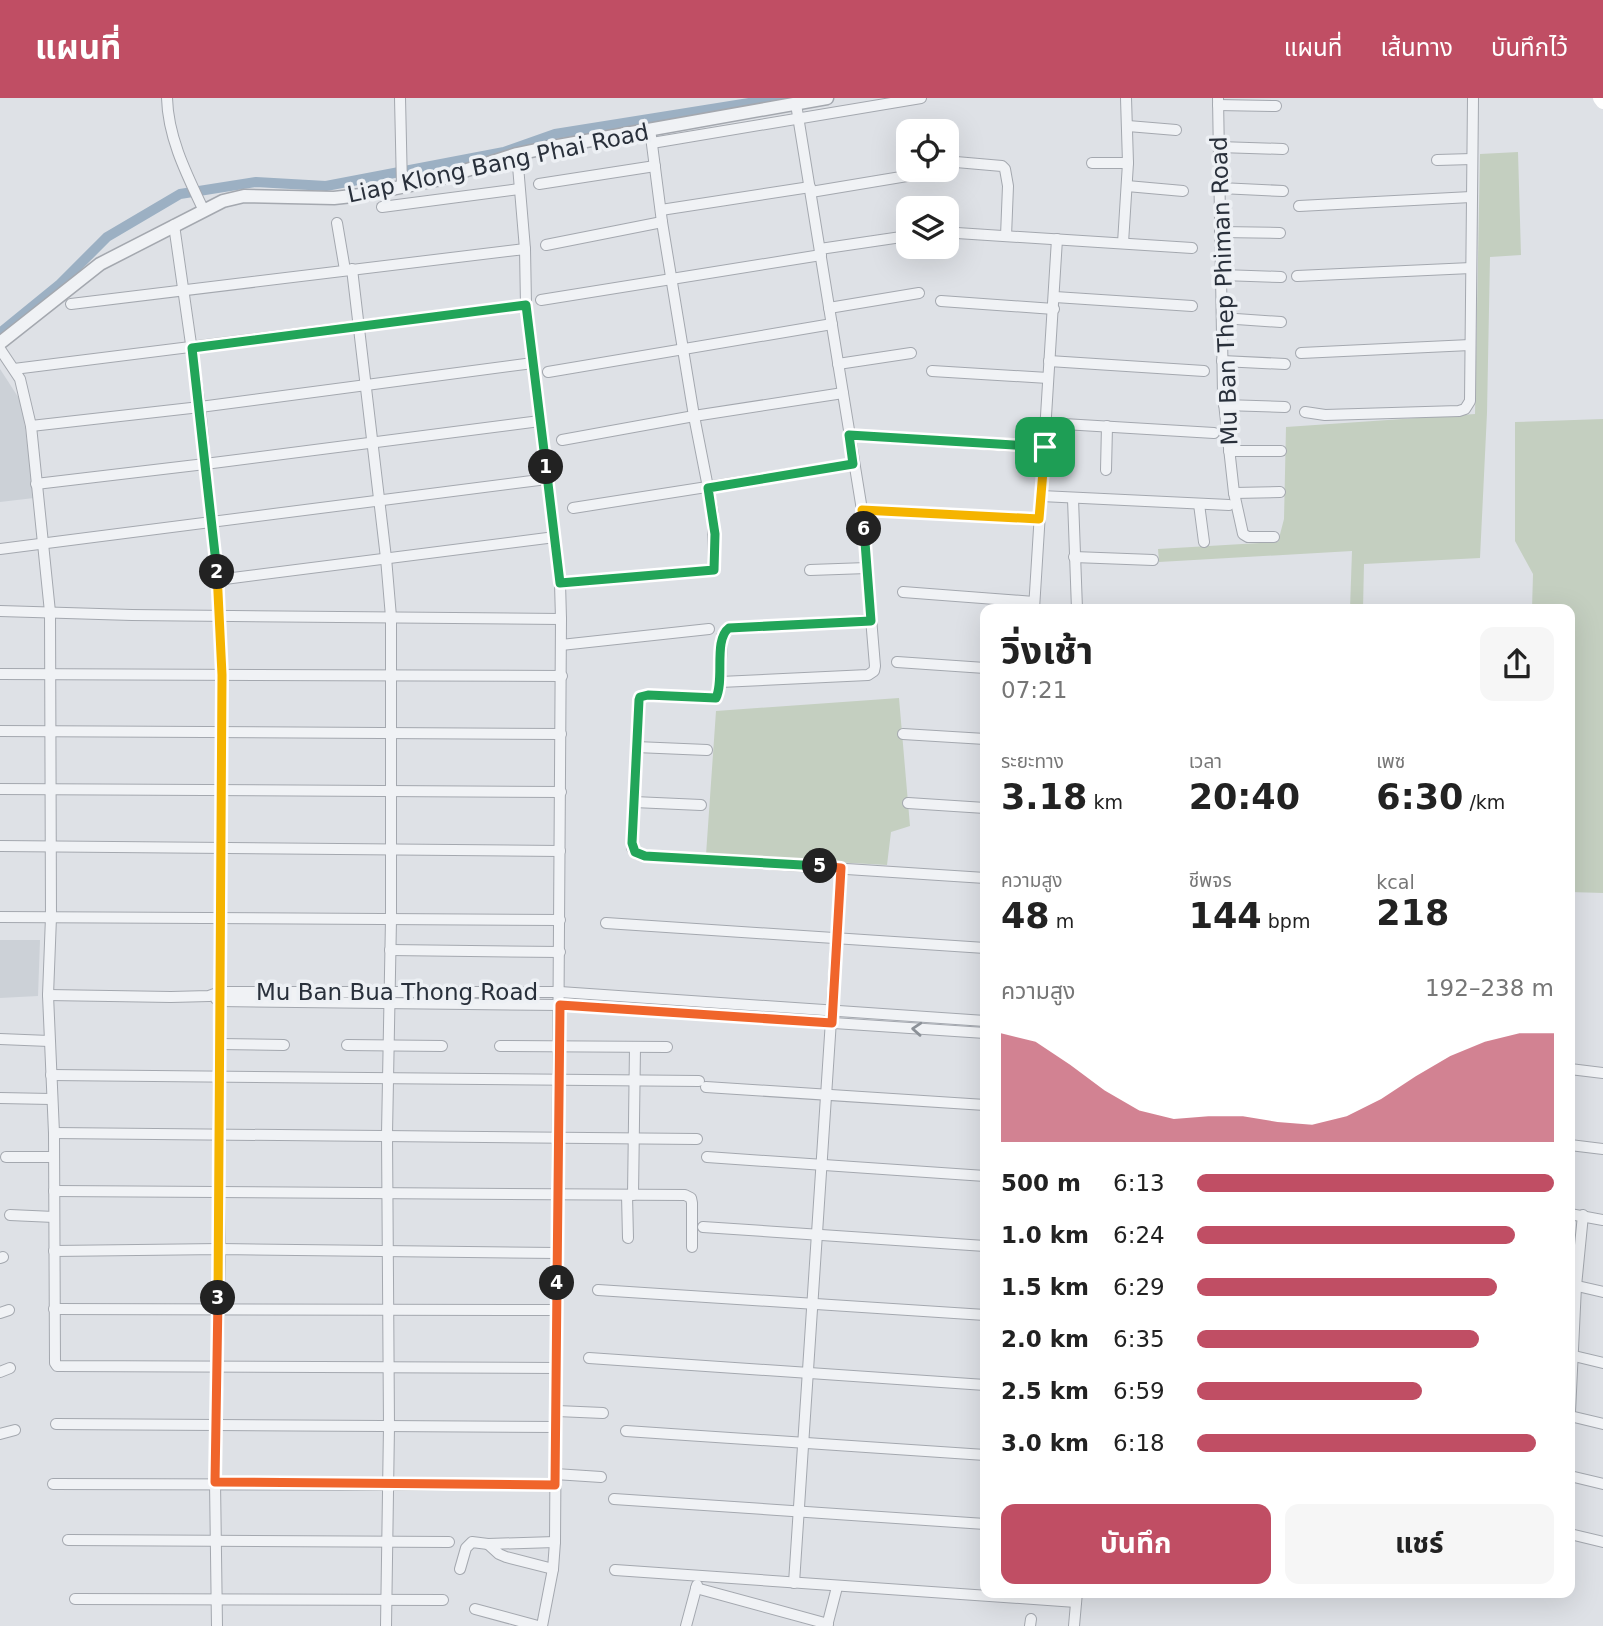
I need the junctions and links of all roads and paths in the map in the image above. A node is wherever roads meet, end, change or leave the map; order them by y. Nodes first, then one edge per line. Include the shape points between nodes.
1 (167, 98) edge
2 (400, 98) edge
3 (827, 98) edge
4 (921, 98) edge
5 (1126, 98) edge
6 (1473, 98) edge
7 (1600, 98) edge
8 (1218, 101) edge
9 (1603, 102) edge
10 (1276, 106) dead end
11 (797, 111) junction
12 (1128, 126) junction
13 (650, 130) junction
14 (1177, 130) dead end
15 (652, 143) junction
16 (1219, 147) junction
17 (1283, 149) dead end
18 (517, 154) junction
19 (1472, 159) junction
20 (1437, 160) dead end
21 (959, 162) edge
22 (1092, 163) dead end
23 (1128, 163) junction
24 (655, 166) junction
25 (896, 177) edge
26 (403, 183) junction
27 (539, 184) dead end
28 (1127, 186) junction
29 (1220, 188) junction
30 (519, 189) junction
31 (810, 189) junction
32 (1183, 191) dead end
33 (1283, 191) dead end
34 (1471, 197) junction
35 (1300, 206) dead end
36 (382, 207) dead end
37 (661, 210) junction
38 (204, 211) junction
39 (662, 222) junction
40 (337, 223) dead end
41 (174, 225) junction
42 (1220, 232) junction
43 (959, 233) edge
44 (1280, 233) dead end
45 (1006, 236) junction
46 (896, 238) edge
47 (1057, 239) junction
48 (1123, 243) junction
49 (546, 245) dead end
50 (1192, 248) dead end
51 (525, 249) junction
52 (821, 252) junction
53 (1471, 268) junction
54 (349, 270) junction
55 (1222, 275) junction
56 (1297, 276) dead end
57 (1281, 277) dead end
58 (673, 279) junction
59 (182, 291) junction
60 (919, 293) dead end
61 (1055, 297) junction
62 (541, 300) dead end
63 (941, 301) dead end
64 (71, 304) dead end
65 (526, 305) junction
66 (1192, 306) dead end
67 (829, 307) junction
68 (1054, 309) junction
69 (1222, 318) junction
70 (1281, 322) dead end
71 (832, 324) junction
72 (360, 327) junction
73 (0, 343) edge
74 (1470, 345) junction
75 (192, 348) junction
76 (683, 348) junction
77 (0, 349) edge
78 (911, 353) dead end
79 (1301, 354) dead end
80 (1049, 361) junction
81 (1222, 361) junction
82 (533, 363) junction
83 (838, 364) junction
84 (1285, 364) dead end
85 (15, 369) junction
86 (932, 371) dead end
87 (1204, 371) dead end
88 (548, 372) dead end
89 (1048, 378) junction
90 (365, 385) junction
91 (843, 393) junction
92 (1224, 405) junction
93 (200, 407) junction
94 (1285, 407) dead end
95 (1305, 412) dead end
96 (694, 416) junction
97 (540, 421) junction
98 (1047, 423) junction
99 (31, 426) junction
100 (1107, 426) junction
101 (1214, 433) dead end
102 (849, 435) junction
103 (562, 440) dead end
104 (373, 443) junction
105 (1045, 447) junction
106 (1281, 451) dead end
107 (1229, 452) junction
108 (205, 464) junction
109 (853, 464) junction
110 (1106, 470) dead end
111 (547, 479) junction
112 (36, 484) junction
113 (708, 488) junction
114 (1280, 492) dead end
115 (1234, 493) junction
116 (1041, 496) junction
117 (1073, 499) junction
118 (379, 500) junction
119 (1199, 504) junction
120 (1229, 505) dead end
121 (573, 508) dead end
122 (862, 510) junction
123 (1039, 519) junction
124 (211, 522) junction
125 (555, 537) junction
126 (1274, 537) dead end
127 (1204, 542) dead end
128 (43, 543) junction
129 (0, 550) edge
130 (1074, 557) junction
131 (386, 558) junction
132 (1153, 561) dead end
133 (867, 568) junction
134 (810, 570) dead end
135 (217, 580) junction
136 (560, 583) junction
137 (904, 593) dead end
138 (1014, 604) edge
139 (1034, 604) edge
140 (1077, 604) edge
141 (0, 611) edge
142 (50, 612) junction
143 (220, 615) junction
144 (391, 617) junction
145 (561, 618) junction
146 (871, 621) junction
147 (709, 628) dead end
148 (561, 645) junction
149 (897, 662) dead end
150 (980, 668) edge
151 (52, 672) junction
152 (0, 674) edge
153 (222, 675) junction
154 (390, 675) junction
155 (562, 676) junction
156 (720, 682) junction
157 (51, 730) junction
158 (0, 731) edge
159 (221, 733) junction
160 (391, 733) junction
161 (561, 734) junction
162 (903, 734) dead end
163 (980, 739) edge
164 (636, 747) junction
165 (707, 750) dead end
166 (0, 789) edge
167 (50, 789) junction
168 (221, 790) junction
169 (390, 792) junction
170 (561, 792) junction
171 (634, 802) junction
172 (908, 803) dead end
173 (701, 804) dead end
174 (980, 808) edge
175 (0, 846) edge
176 (51, 846) junction
177 (220, 848) junction
178 (390, 849) junction
179 (560, 851) junction
180 (841, 868) junction
181 (980, 878) edge
182 (0, 917) edge
183 (51, 917) junction
184 (220, 918) junction
185 (391, 919) junction
186 (560, 920) junction
187 (606, 923) dead end
188 (837, 937) junction
189 (980, 947) edge
190 (390, 950) junction
191 (560, 952) junction
192 (560, 992) junction
193 (48, 995) junction
194 (220, 996) junction
195 (389, 998) junction
196 (560, 1005) junction
197 (832, 1011) junction
198 (980, 1021) edge
199 (832, 1023) junction
200 (980, 1033) edge
201 (0, 1039) edge
202 (49, 1041) junction
203 (220, 1044) junction
204 (284, 1045) dead end
205 (347, 1045) dead end
206 (388, 1045) junction
207 (442, 1046) dead end
208 (499, 1046) dead end
209 (559, 1046) junction
210 (635, 1047) junction
211 (667, 1047) dead end
212 (1575, 1070) edge
213 (1603, 1073) edge
214 (51, 1075) junction
215 (220, 1076) junction
216 (388, 1077) junction
217 (559, 1079) junction
218 (635, 1080) junction
219 (828, 1095) junction
220 (0, 1098) edge
221 (51, 1099) junction
222 (980, 1105) edge
223 (54, 1133) junction
224 (218, 1134) junction
225 (387, 1134) junction
226 (559, 1137) junction
227 (635, 1138) junction
228 (697, 1139) dead end
229 (1575, 1145) edge
230 (1603, 1149) edge
231 (6, 1157) dead end
232 (54, 1157) junction
233 (706, 1157) dead end
234 (823, 1164) junction
235 (980, 1176) edge
236 (54, 1191) junction
237 (218, 1192) junction
238 (388, 1194) junction
239 (557, 1195) junction
240 (630, 1195) junction
241 (1575, 1214) edge
242 (10, 1215) dead end
243 (1583, 1215) junction
244 (54, 1217) junction
245 (1603, 1220) edge
246 (703, 1227) dead end
247 (818, 1234) junction
248 (628, 1238) dead end
249 (980, 1246) edge
250 (692, 1247) dead end
251 (220, 1249) junction
252 (54, 1251) junction
253 (388, 1251) junction
254 (557, 1253) junction
255 (1575, 1271) edge
256 (1575, 1285) edge
257 (598, 1290) dead end
258 (1603, 1292) edge
259 (814, 1304) junction
260 (54, 1309) junction
261 (218, 1309) junction
262 (387, 1309) junction
263 (557, 1310) junction
264 (980, 1315) edge
265 (1575, 1356) edge
266 (589, 1358) dead end
267 (1603, 1363) edge
268 (218, 1367) junction
269 (387, 1368) junction
270 (556, 1368) junction
271 (808, 1373) junction
272 (980, 1385) edge
273 (556, 1411) junction
274 (603, 1413) dead end
275 (1575, 1416) edge
276 (56, 1424) dead end
277 (217, 1424) junction
278 (1603, 1424) edge
279 (389, 1426) junction
280 (556, 1427) junction
281 (15, 1430) dead end
282 (626, 1431) dead end
283 (0, 1434) edge
284 (804, 1442) junction
285 (980, 1455) edge
286 (601, 1477) dead end
287 (1575, 1477) edge
288 (555, 1479) junction
289 (215, 1482) junction
290 (52, 1484) dead end
291 (387, 1484) junction
292 (1603, 1484) edge
293 (614, 1499) dead end
294 (800, 1512) junction
295 (980, 1524) edge
296 (1575, 1535) edge
297 (68, 1540) dead end
298 (215, 1541) junction
299 (449, 1542) dead end
300 (555, 1542) junction
301 (1603, 1542) edge
302 (386, 1543) junction
303 (488, 1544) junction
304 (460, 1569) dead end
305 (553, 1569) junction
306 (615, 1570) dead end
307 (698, 1583) junction
308 (794, 1583) junction
309 (837, 1587) junction
310 (980, 1593) edge
311 (1077, 1598) edge
312 (75, 1599) dead end
313 (215, 1600) junction
314 (385, 1600) junction
315 (443, 1600) dead end
316 (475, 1609) dead end
317 (827, 1625) edge
318 (217, 1626) edge
319 (386, 1626) edge
320 (540, 1626) edge
321 (686, 1626) edge
322 (1074, 1626) edge

1 - 38 street via 172,132
2 - 26 street
3 - 11 street, Liap Klong Bang Phai Road
4 - 11 street
5 - 12 street
6 - 19 street
7 - 9 main road
8 - 10 street
8 - 16 street, Mu Ban Thep Phiman Road
11 - 13 street, Liap Klong Bang Phai Road
11 - 15 street
11 - 31 street
12 - 14 street
12 - 23 street
13 - 15 street
13 - 18 street, Liap Klong Bang Phai Road
15 - 24 street
16 - 17 street
16 - 29 street, Mu Ban Thep Phiman Road
18 - 26 street, Liap Klong Bang Phai Road via 436,180
18 - 30 street
19 - 20 street
19 - 34 street
21 - 45 street via 1005,169
22 - 23 street
23 - 28 street
24 - 27 street
24 - 37 street
25 - 31 street
26 - 38 street, Liap Klong Bang Phai Road via 334,198 244,196
28 - 32 street
28 - 48 street
29 - 33 street
29 - 42 street, Mu Ban Thep Phiman Road
30 - 36 street
30 - 51 street
31 - 37 street
31 - 52 street
34 - 35 street
34 - 53 street
37 - 39 street
38 - 41 street, Liap Klong Bang Phai Road
39 - 49 street
39 - 58 street
40 - 54 street
41 - 59 street
41 - 73 street, Liap Klong Bang Phai Road via 100,264
42 - 44 street
42 - 55 street, Mu Ban Thep Phiman Road
43 - 45 street
45 - 47 street
46 - 52 street
47 - 48 street
47 - 61 street
48 - 50 street
51 - 54 street
51 - 65 street
52 - 58 street
52 - 67 street
53 - 56 street
53 - 74 street
54 - 59 street
54 - 72 street
55 - 57 street
55 - 69 street, Mu Ban Thep Phiman Road
58 - 62 street
58 - 76 street
59 - 64 street
59 - 75 street
60 - 67 street
61 - 66 street
61 - 68 street
63 - 68 street
65 - 72 street
65 - 82 street
67 - 71 street
68 - 80 street
69 - 70 street
69 - 81 street, Mu Ban Thep Phiman Road
71 - 76 street
71 - 83 street
72 - 75 street
72 - 90 street
74 - 79 street
74 - 95 street via 1470,401 1465,409
75 - 85 street
75 - 93 street
76 - 88 street
76 - 96 street
77 - 85 street
78 - 83 street
80 - 87 street
80 - 89 street
81 - 84 street
81 - 92 street, Mu Ban Thep Phiman Road
82 - 90 street
82 - 97 street
83 - 91 street
85 - 99 street
86 - 89 street
89 - 98 street
90 - 93 street
90 - 104 street
91 - 96 street
91 - 102 street
92 - 94 street
92 - 107 street, Mu Ban Thep Phiman Road
93 - 99 street
93 - 108 street
96 - 103 street
96 - 113 street
97 - 104 street
97 - 111 street
98 - 100 street
98 - 105 street
99 - 112 street
100 - 101 street
100 - 110 street
102 - 105 street
102 - 109 street
104 - 108 street
104 - 118 street
105 - 116 street
106 - 107 street
107 - 115 street, Mu Ban Thep Phiman Road
108 - 112 street
108 - 124 street
109 - 113 street
109 - 122 street
111 - 118 street
111 - 125 street
112 - 128 street
113 - 121 street
113 - 136 street via 715,534 714,570
114 - 115 street
115 - 126 street, Mu Ban Thep Phiman Road via 1243,534
116 - 117 street
116 - 123 street
117 - 119 street
117 - 130 street
118 - 124 street
118 - 131 street
119 - 120 street
119 - 127 street
122 - 123 street
122 - 133 street
123 - 139 street
124 - 128 street
124 - 135 street
125 - 131 street
125 - 136 street
128 - 129 street
128 - 142 street
130 - 132 street
130 - 140 street
131 - 135 street
131 - 144 street
133 - 134 street
133 - 146 street
135 - 143 street
136 - 145 street
137 - 138 street
141 - 142 street
142 - 143 street
142 - 151 street
143 - 144 street
143 - 153 street
144 - 145 street
144 - 154 street
145 - 148 street
146 - 156 street via 729,628 722,636
146 - 156 street via 875,666 868,675
147 - 148 street
148 - 155 street
149 - 150 street
151 - 152 street
151 - 153 street
151 - 157 street
153 - 154 street
153 - 159 street
154 - 155 street
154 - 160 street
155 - 161 street
156 - 164 street via 713,698 640,697
157 - 158 street
157 - 159 street
157 - 167 street
159 - 160 street
159 - 168 street
160 - 161 street
160 - 169 street
161 - 170 street
162 - 163 street
164 - 165 street
164 - 171 street
166 - 167 street
167 - 168 street
167 - 176 street
168 - 169 street
168 - 177 street
169 - 170 street
169 - 178 street
170 - 179 street
171 - 173 street
171 - 180 street via 632,848 638,855
172 - 174 street
175 - 176 street
176 - 177 street
176 - 183 street
177 - 178 street
177 - 184 street
178 - 179 street
178 - 185 street
179 - 186 street
180 - 181 street
180 - 188 street
182 - 183 street
183 - 184 street
183 - 193 street
184 - 185 street
184 - 194 street
185 - 186 street
185 - 190 street
186 - 191 street
187 - 188 street
188 - 189 street
188 - 197 street
190 - 191 street
190 - 195 street
191 - 192 street
192 - 195 street, Mu Ban Bua Thong Road
192 - 196 street
192 - 197 street, Mu Ban Bua Thong Road
193 - 194 street, Mu Ban Bua Thong Road
193 - 202 street
194 - 195 street, Mu Ban Bua Thong Road
194 - 203 street
195 - 196 street, Mu Ban Bua Thong Road
195 - 206 street
196 - 199 street, Mu Ban Bua Thong Road
196 - 209 street
197 - 198 street, Mu Ban Bua Thong Road
197 - 199 street
200 -> 199 street, Mu Ban Bua Thong Road
199 - 219 street
201 - 202 street
202 - 214 street
203 - 204 street
203 - 215 street
205 - 206 street
206 - 207 street
206 - 216 street
208 - 209 street
209 - 210 street
209 - 217 street
210 - 211 street
210 - 218 street
212 - 213 street
214 - 215 street
214 - 221 street
215 - 216 street
215 - 224 street
216 - 217 street
216 - 225 street
217 - 218 street
217 - 226 street
218 - 219 street
218 - 227 street
219 - 222 street
219 - 234 street
220 - 221 street
221 - 223 street
223 - 224 street
223 - 232 street
224 - 225 street
224 - 237 street
225 - 226 street
225 - 238 street
226 - 227 street
226 - 239 street
227 - 228 street
227 - 240 street
229 - 230 street
231 - 232 street
232 - 236 street
233 - 234 street
234 - 235 street
234 - 247 street
236 - 237 street
236 - 244 street
237 - 238 street
237 - 251 street
238 - 239 street
238 - 253 street
239 - 240 street
239 - 254 street
240 - 248 street
240 - 250 street via 689,1196
241 - 243 street
242 - 244 street
243 - 245 street
243 - 255 street
244 - 252 street
246 - 247 street
247 - 249 street
247 - 259 street
251 - 252 street
251 - 253 street
251 - 261 street
252 - 260 street
253 - 254 street
253 - 262 street
254 - 263 street
256 - 258 street
257 - 259 street
259 - 264 street
259 - 271 street
260 - 261 street
260 - 268 street via 57,1366
261 - 262 street
261 - 268 street
262 - 263 street
262 - 269 street
263 - 270 street
265 - 267 street
266 - 271 street
268 - 269 street
268 - 277 street
269 - 270 street
269 - 279 street
270 - 273 street
271 - 272 street
271 - 284 street
273 - 274 street
273 - 280 street
275 - 278 street
276 - 277 street
277 - 279 street
277 - 289 street
279 - 280 street
279 - 291 street
280 - 288 street
281 - 283 street
282 - 284 street
284 - 285 street
284 - 294 street
286 - 288 street
287 - 292 street
288 - 291 street
288 - 300 street
289 - 290 street
289 - 291 street
289 - 298 street
291 - 302 street
293 - 294 street
294 - 295 street
294 - 308 street
296 - 301 street
297 - 298 street
298 - 302 street
298 - 313 street
299 - 302 street
300 - 303 street
300 - 305 street
302 - 314 street
303 - 304 street via 469,1544
303 - 305 street via 506,1557
305 - 320 street
306 - 307 street
307 - 308 street
307 - 317 street
307 - 321 street
308 - 309 street
309 - 310 street
309 - 317 street
311 - 322 street
312 - 313 street
313 - 314 street
313 - 318 street
314 - 315 street
314 - 319 street
316 - 320 street

